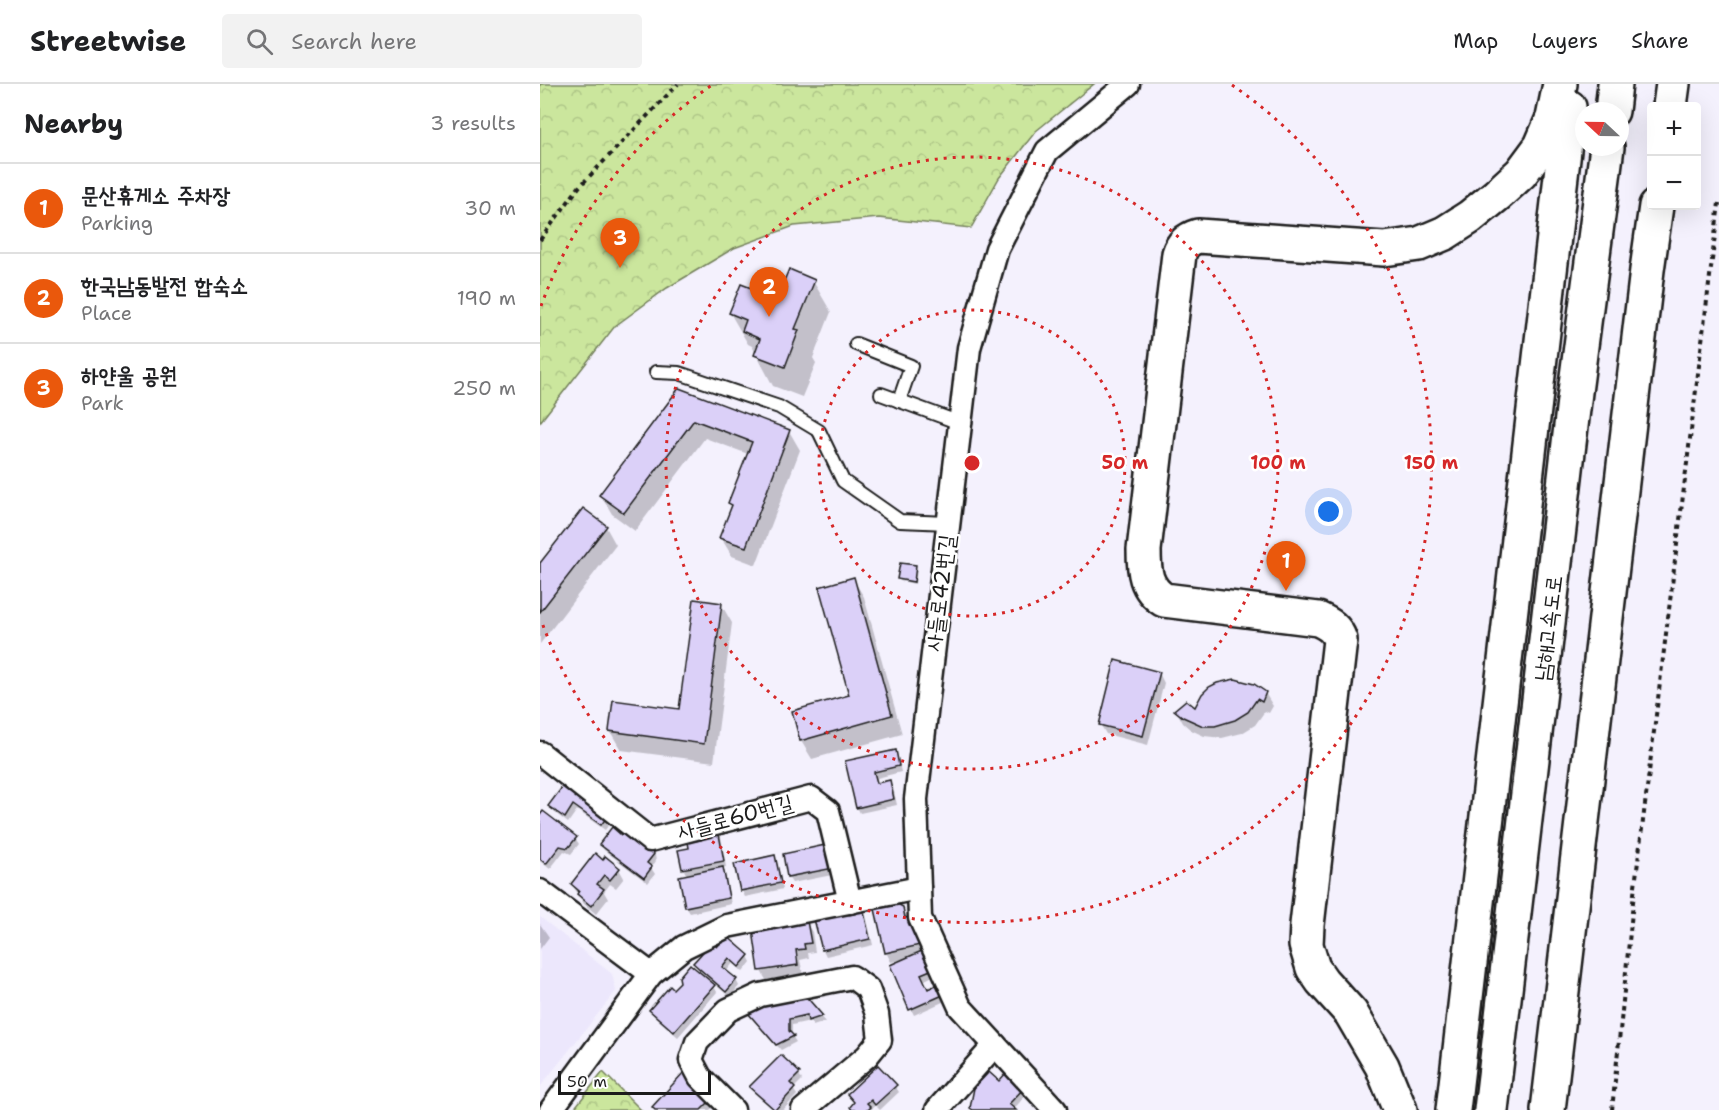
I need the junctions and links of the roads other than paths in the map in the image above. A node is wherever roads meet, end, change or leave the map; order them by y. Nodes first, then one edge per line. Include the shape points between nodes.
1 (1128, 84) edge
2 (1560, 84) edge
3 (1572, 84) edge
4 (1615, 84) edge
5 (1674, 84) edge
6 (1613, 102) edge
7 (1671, 102) edge
8 (1606, 156) edge
9 (1655, 210) edge
10 (856, 344) dead end
11 (656, 372) dead end
12 (881, 394) dead end
13 (899, 401) junction
14 (960, 423) junction
15 (948, 523) junction
16 (540, 753) edge
17 (919, 888) junction
18 (540, 891) edge
19 (850, 902) junction
20 (651, 974) junction
21 (995, 1045) junction
22 (942, 1108) edge
23 (551, 1110) edge
24 (733, 1110) edge
25 (803, 1110) edge
26 (1055, 1110) edge
27 (1400, 1110) edge
28 (1453, 1110) edge
29 (1491, 1110) edge
30 (1548, 1110) edge

1 - 14 street, 사들로42번길 via 1047,151 997,249 969,348
2 - 27 highway via 1553,118 1541,146 1521,173 1445,233 1419,244 1384,249 1198,236 1185,242 1179,254 1144,568 1154,594 1164,600 1318,619 1337,632 1340,640 1306,945 1313,968 1351,1013 1383,1066
3 - 28 highway
4 - 6 highway
5 - 7 highway
8 - 29 highway, 남해고속도로
9 - 30 highway
10 - 13 lane via 911,366
11 - 15 lane via 679,373 779,406 819,431 843,481 900,521
12 - 13 lane
13 - 14 lane
14 - 15 street, 사들로42번길
15 - 17 street, 사들로42번길 via 916,799
16 - 19 street, 사들로60번길 via 650,840 811,798 828,812
17 - 19 street
17 - 21 street, 사들로42번길 via 920,918 960,1007
18 - 20 street
19 - 20 street via 727,926 684,947
20 - 23 street
21 - 22 street
21 - 26 street, 사들로42번길
24 - 25 street via 700,1077 691,1060 697,1042 728,1010 760,995 852,977 868,989 877,1014 880,1040 867,1056

